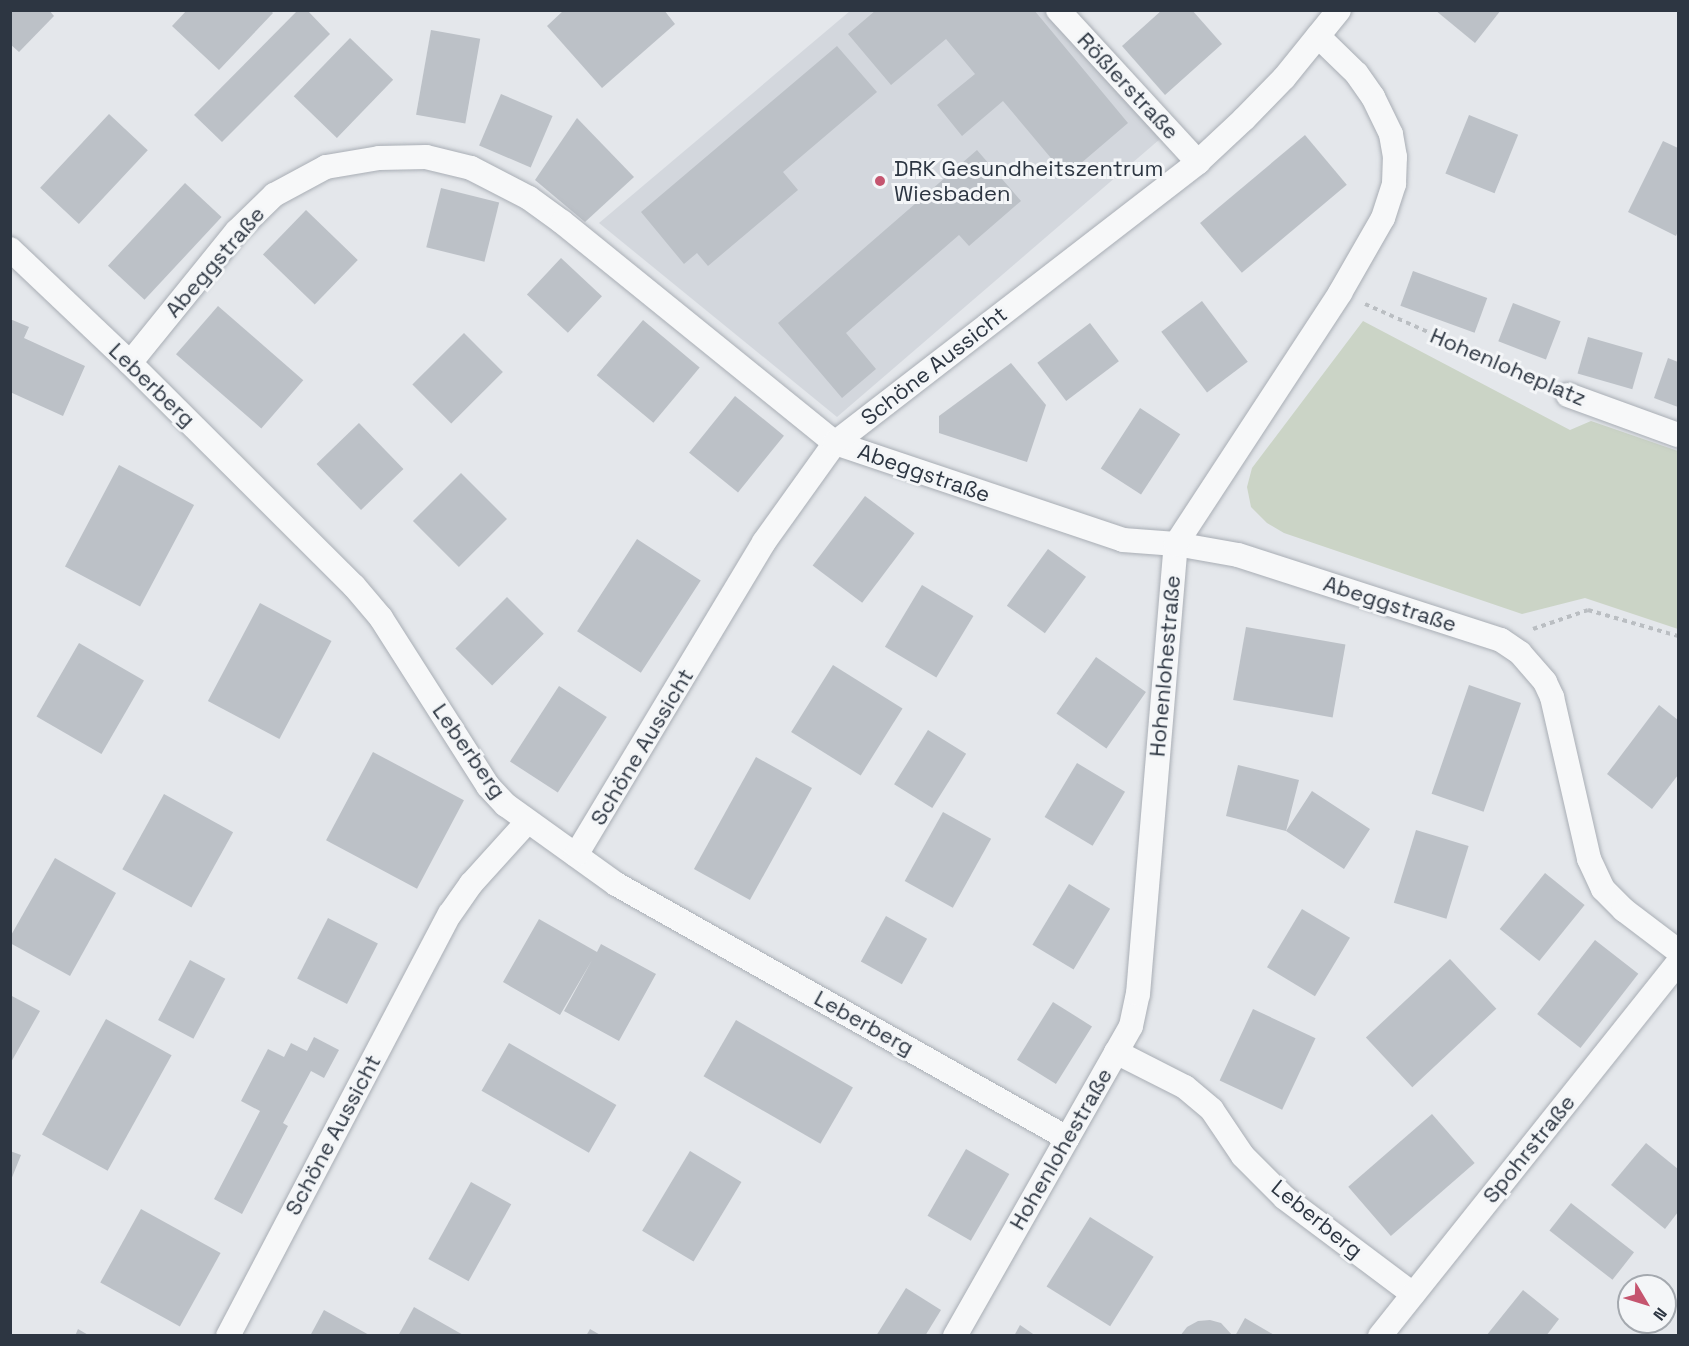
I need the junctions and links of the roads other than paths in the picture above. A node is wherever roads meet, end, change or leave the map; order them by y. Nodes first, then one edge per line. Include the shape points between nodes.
1 (1058, 10) edge
2 (1339, 10) edge
3 (1318, 36) junction
4 (1198, 162) junction
5 (10, 249) edge
6 (130, 363) junction
7 (1568, 395) road end
8 (1678, 435) edge
9 (835, 443) junction
10 (1176, 544) junction
11 (527, 822) junction
12 (576, 855) junction
13 (1678, 951) edge
14 (1678, 963) edge
15 (1116, 1052) junction
16 (1067, 1138) junction
17 (1413, 1294) junction
18 (228, 1335) edge
19 (955, 1335) edge
20 (1380, 1335) edge

1 - 4 street, Rößlerstraße
2 - 3 street, Schöne Aussicht
3 - 4 street, Schöne Aussicht via 1260,103
3 - 10 street, Hohenlohestraße via 1356,73 1373,98 1391,134 1394,184 1383,218 1340,293
4 - 9 street, Schöne Aussicht
5 - 6 street, Leberberg
6 - 9 street, Abeggstraße via 237,231 274,195 326,167 379,158 426,158 471,168 529,198
6 - 11 street, Leberberg via 354,586 381,618 488,786
7 - 8 street, Hohenloheplatz
9 - 10 street, Abeggstraße via 1123,540
9 - 12 street, Schöne Aussicht via 764,542
10 - 13 street, Abeggstraße via 1238,555 1501,640 1520,652 1534,666 1552,697 1589,859 1603,889
10 - 15 street, Hohenlohestraße via 1138,994 1131,1026
11 - 12 street, Leberberg
11 - 18 street, Schöne Aussicht via 471,884 450,914
12 - 16 street, Leberberg via 616,884
14 - 17 street, Spohrstraße
15 - 16 street, Hohenlohestraße
15 - 17 street, Leberberg via 1185,1087 1212,1110 1243,1156 1285,1198
16 - 19 street, Hohenlohestraße
17 - 20 street, Spohrstraße

